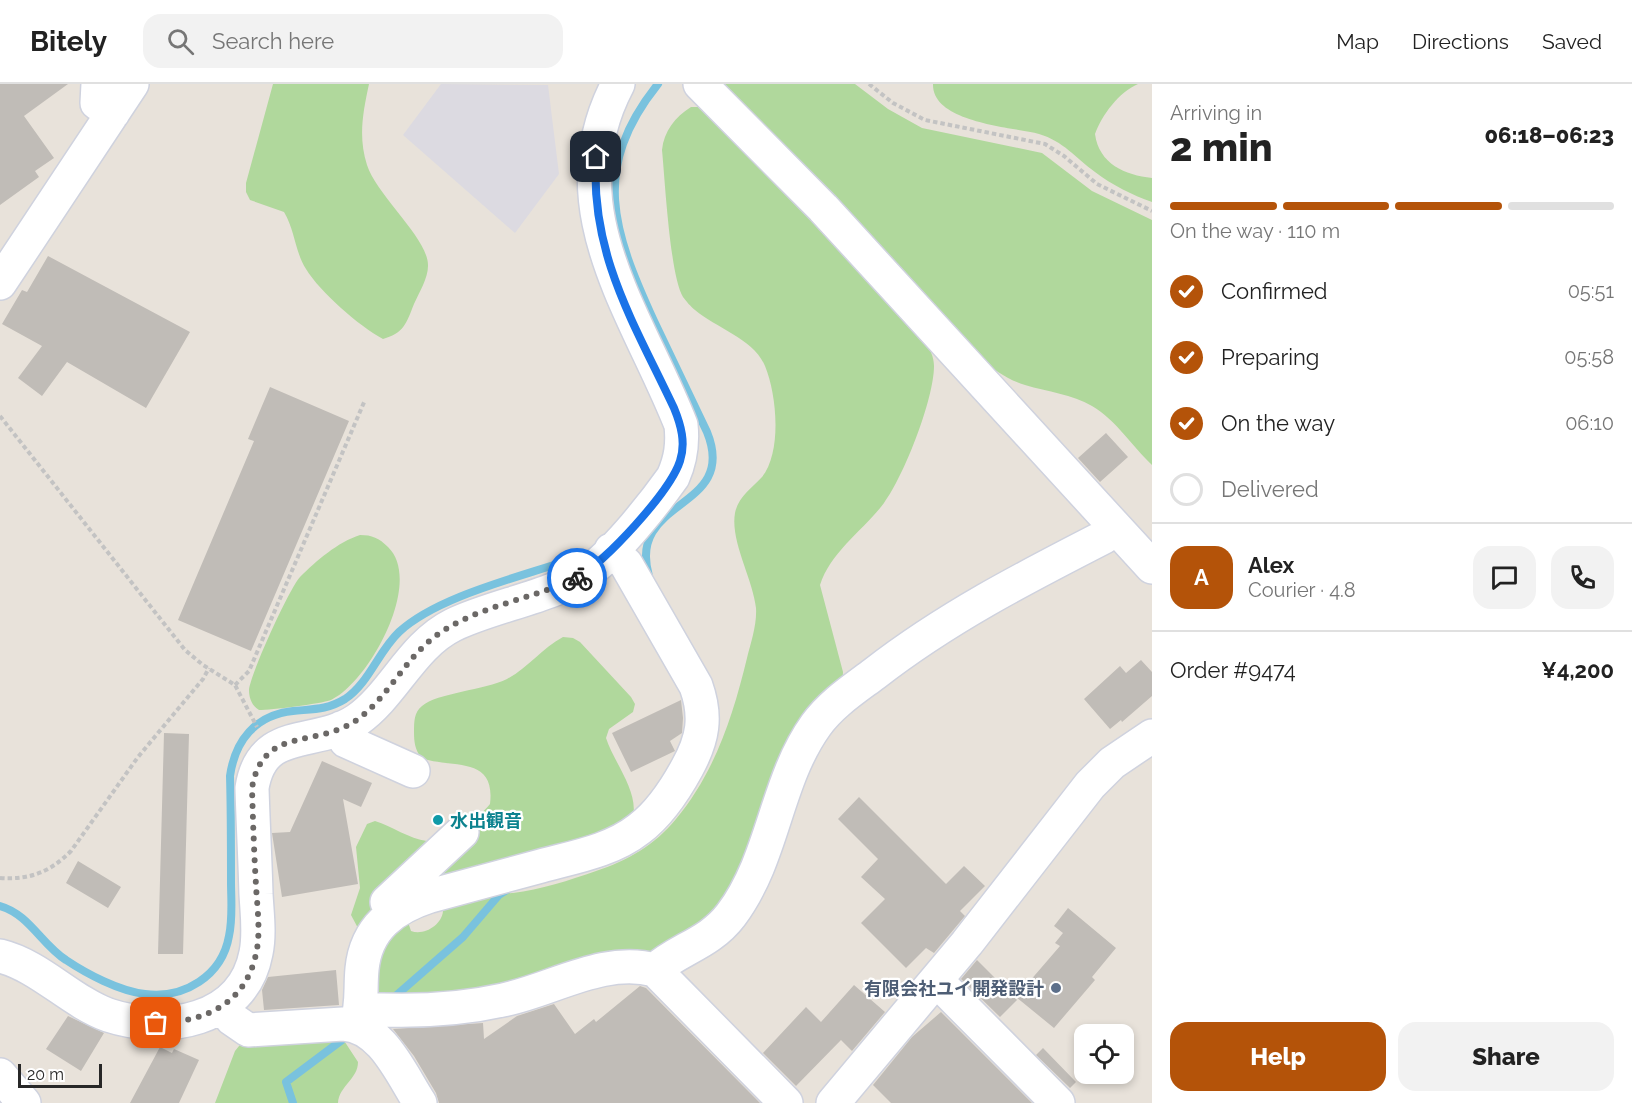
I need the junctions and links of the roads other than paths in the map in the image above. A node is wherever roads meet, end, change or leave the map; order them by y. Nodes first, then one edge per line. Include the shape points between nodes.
1 (98, 84) edge
2 (132, 84) edge
3 (618, 84) edge
4 (700, 84) edge
5 (113, 113) junction
6 (0, 283) edge
7 (1115, 527) junction
8 (611, 550) junction
9 (1152, 567) edge
10 (341, 728) junction
11 (1152, 736) edge
12 (413, 771) dead end
13 (462, 832) dead end
14 (394, 912) junction
15 (0, 956) edge
16 (655, 970) junction
17 (936, 980) junction
18 (222, 1006) junction
19 (359, 1017) junction
20 (0, 1075) edge
21 (24, 1103) edge
22 (420, 1103) edge
23 (786, 1103) edge
24 (833, 1103) edge
25 (1058, 1103) edge

1 - 5 street via 97,103
2 - 5 street
3 - 8 street via 606,106 596,157 600,232 614,281 681,424 683,443 673,477
4 - 7 street via 823,208
5 - 6 street
7 - 9 street
7 - 16 street via 1104,537 983,600 917,640 836,704 803,745 792,768 745,896 710,935
8 - 10 street via 572,581 451,626 416,655 371,707
8 - 14 street via 626,564 702,703 701,738 678,784 639,829 616,843 430,896
10 - 12 street via 346,741
10 - 18 street via 276,746 255,771 252,788 257,952 244,983
11 - 17 street via 1112,763 1090,785
13 - 14 street via 387,902
14 - 19 street via 369,942 362,968
15 - 18 street via 21,964 98,1010 122,1019 177,1023
16 - 19 street via 638,966 590,974 479,1005
16 - 23 street
17 - 24 street
17 - 25 street
18 - 19 street via 248,1030
19 - 22 street
20 - 21 street

